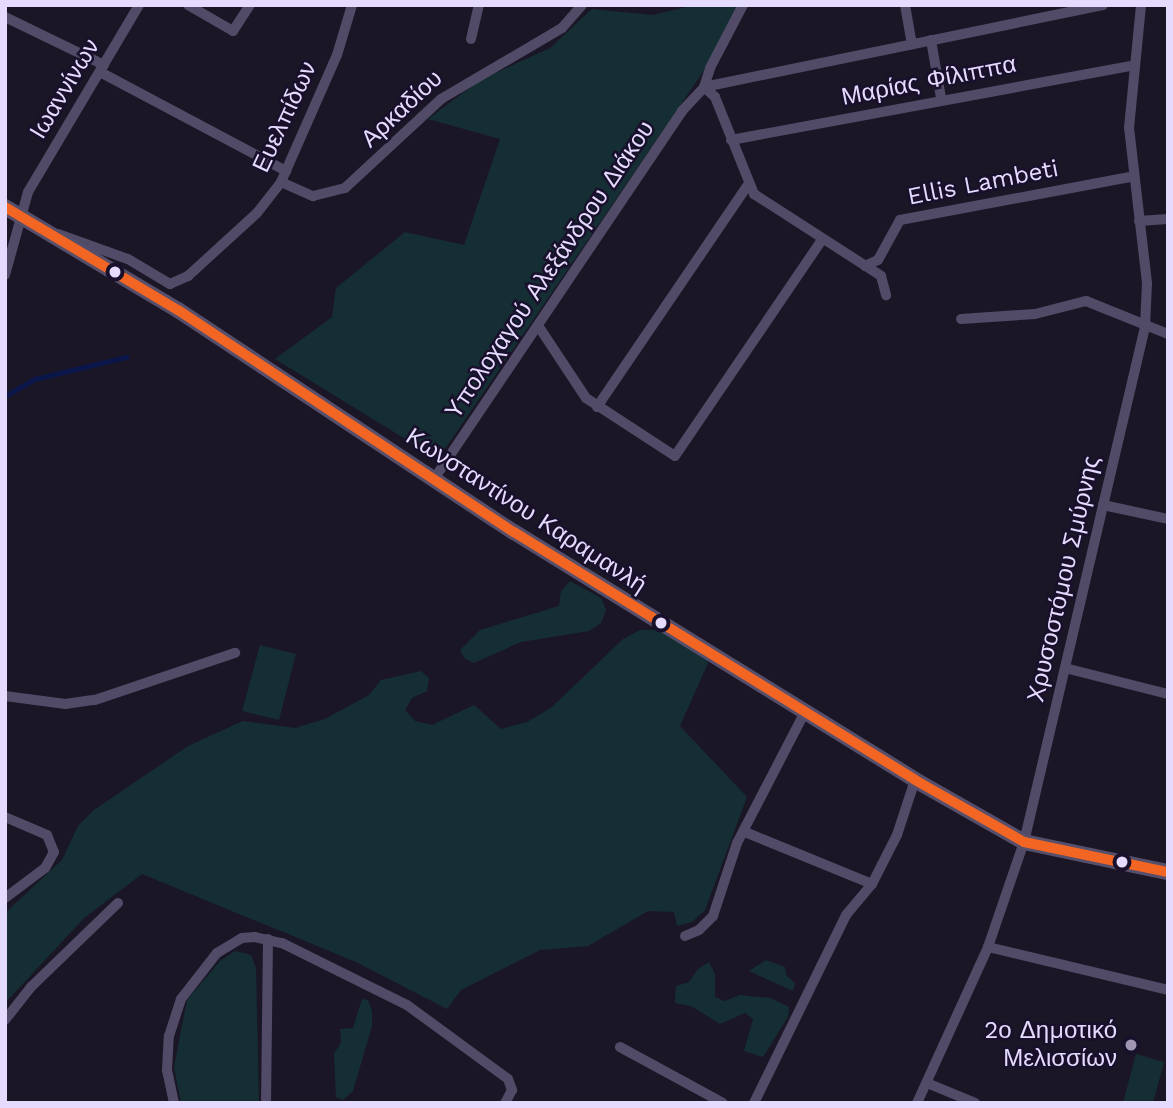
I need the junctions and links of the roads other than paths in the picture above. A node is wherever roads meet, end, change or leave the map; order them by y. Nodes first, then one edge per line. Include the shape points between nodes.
1 (139, 5) edge
2 (188, 5) edge
3 (250, 5) edge
4 (352, 5) edge
5 (480, 5) edge
6 (582, 5) edge
7 (743, 5) edge
8 (905, 5) edge
9 (1103, 5) edge
10 (1141, 5) edge
11 (5, 17) edge
12 (471, 39) dead end
13 (931, 40) junction
14 (912, 44) junction
15 (1135, 65) junction
16 (102, 69) junction
17 (704, 87) junction
18 (941, 98) junction
19 (731, 140) junction
20 (283, 176) junction
21 (1134, 176) junction
22 (747, 186) junction
23 (5, 207) edge
24 (21, 214) junction
25 (1168, 219) edge
26 (1139, 221) junction
27 (53, 233) junction
28 (822, 240) junction
29 (865, 266) junction
30 (5, 275) edge
31 (886, 295) dead end
32 (961, 318) dead end
33 (539, 327) junction
34 (1145, 327) junction
35 (1168, 334) edge
36 (597, 407) junction
37 (433, 479) junction
38 (1103, 505) junction
39 (1168, 519) edge
40 (235, 653) dead end
41 (1065, 668) junction
42 (1168, 694) edge
43 (5, 696) edge
44 (804, 714) junction
45 (915, 780) junction
46 (5, 817) edge
47 (745, 832) junction
48 (1024, 842) junction
49 (1168, 872) edge
50 (872, 884) junction
51 (5, 898) edge
52 (118, 904) dead end
53 (685, 936) dead end
54 (268, 939) junction
55 (988, 947) junction
56 (1168, 990) edge
57 (5, 1020) edge
58 (620, 1047) dead end
59 (927, 1083) junction
60 (704, 1093) junction
61 (174, 1103) edge
62 (266, 1103) edge
63 (505, 1103) edge
64 (696, 1103) edge
65 (723, 1103) edge
66 (754, 1103) edge
67 (917, 1103) edge
68 (975, 1103) edge

1 - 16 street, Ιωαννίνων
2 - 3 street via 233,31
4 - 20 street, Ευελπίδων via 337,55
5 - 12 street
6 - 20 street, Αρκαδίου via 562,28 449,93 345,188 313,196
7 - 17 street via 709,68
8 - 14 street
9 - 13 street
10 - 15 street, Χρυσοστόμου Σμύρνης
11 - 16 street, Αρκαδίου
13 - 14 street
13 - 18 street
14 - 17 street
15 - 18 street, Μαρίας Φίλιππα
15 - 21 street, Χρυσοστόμου Σμύρνης via 1129,128
16 - 20 street, Αρκαδίου
16 - 24 street, Ιωαννίνων via 28,192
17 - 19 street via 715,97
17 - 33 street, Υπολοχαγού Αλεξάνδρου Διάκου via 682,111
18 - 19 street, Μαρίας Φίλιππα
19 - 22 street
20 - 27 street, Ευελπίδων via 257,213 188,276 170,284 111,251
21 - 26 street, Χρυσοστόμου Σμύρνης
21 - 29 street, Ellis Lambeti via 900,220 878,260
22 - 28 street
22 - 36 street
23 - 24 main road, Κωνσταντίνου Καραμανλή
24 - 27 main road, Κωνσταντίνου Καραμανλή
24 - 30 street, Ιωαννίνων
25 - 26 street
26 - 34 street, Χρυσοστόμου Σμύρνης via 1147,283
27 - 37 main road, Κωνσταντίνου Καραμανλή
28 - 29 street
28 - 36 street via 675,456
29 - 31 street via 881,276
32 - 34 street via 1035,314 1086,301
33 - 36 street
33 - 37 street, Υπολοχαγού Αλεξάνδρου Διάκου
34 - 35 street
34 - 38 street, Χρυσοστόμου Σμύρνης
37 - 44 main road, Κωνσταντίνου Καραμανλή
38 - 39 street
38 - 41 street, Χρυσοστόμου Σμύρνης
40 - 43 street via 95,700 65,704
41 - 42 street
41 - 48 street, Χρυσοστόμου Σμύρνης
44 - 45 main road, Κωνσταντίνου Καραμανλή
44 - 47 street
45 - 48 main road, Κωνσταντίνου Καραμανλή
45 - 50 street via 897,835
46 - 51 street via 47,835 54,852 45,868
47 - 50 street
47 - 53 street via 731,857 713,916
48 - 49 main road, Κωνσταντίνου Καραμανλή
48 - 55 street, Χρυσοστόμου Σμύρνης
50 - 66 street via 846,915
52 - 57 street via 31,987
54 - 61 street via 242,939 217,953 181,999 167,1059
54 - 62 street
54 - 63 street via 340,969 407,1005 508,1079 512,1090
55 - 56 street
55 - 59 street, Χρυσοστόμου Σμύρνης
58 - 60 street
59 - 67 street, Χρυσοστόμου Σμύρνης
59 - 68 street
60 - 64 street
60 - 65 street

